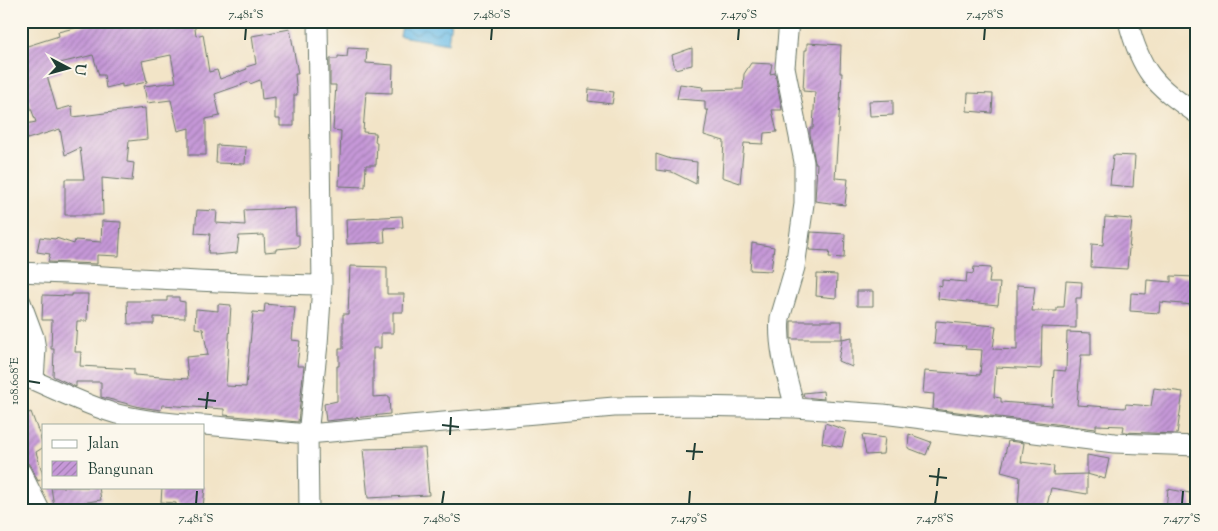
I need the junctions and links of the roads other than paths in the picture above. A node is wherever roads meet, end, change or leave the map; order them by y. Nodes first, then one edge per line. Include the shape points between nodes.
1 (318, 21) edge
2 (789, 21) edge
3 (1128, 21) edge
4 (1197, 114) edge
5 (21, 272) edge
6 (322, 285) junction
7 (21, 302) edge
8 (28, 378) edge
9 (795, 408) junction
10 (190, 424) edge
11 (205, 425) edge
12 (308, 434) junction
13 (1197, 446) edge
14 (21, 472) edge
15 (40, 510) edge
16 (309, 510) edge

1 - 6 street
2 - 9 street via 785,67 804,162 804,204 795,267 779,326
3 - 4 street via 1142,63 1156,83
5 - 6 street
6 - 12 street
7 - 8 street via 36,349
8 - 10 street via 116,414
9 - 12 street via 614,407
9 - 13 street via 870,412 1123,444
11 - 12 street
12 - 16 street
14 - 15 street

